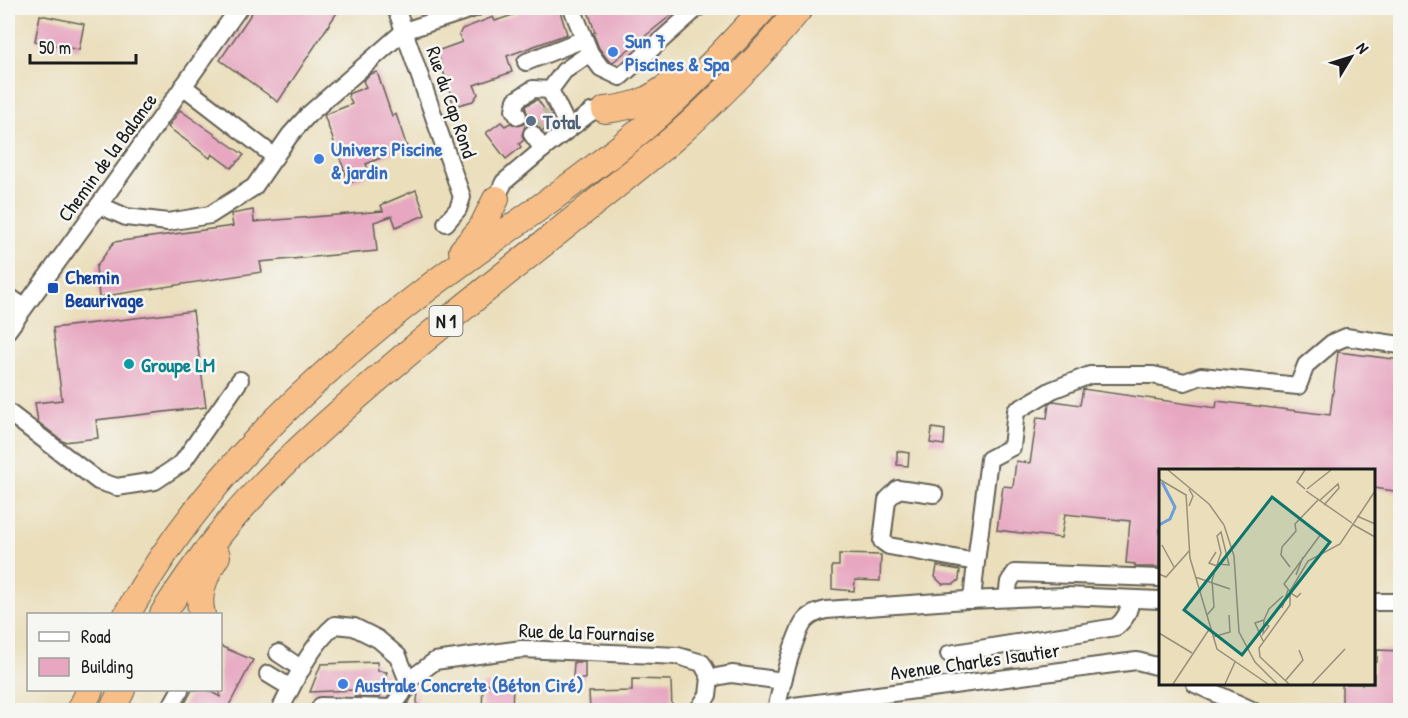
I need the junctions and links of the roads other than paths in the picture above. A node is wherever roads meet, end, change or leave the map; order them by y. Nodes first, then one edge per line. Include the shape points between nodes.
1 (239, 8) edge
2 (396, 8) edge
3 (475, 8) edge
4 (572, 8) edge
5 (696, 8) edge
6 (749, 8) edge
7 (764, 8) edge
8 (800, 8) edge
9 (428, 15) edge
10 (404, 31) junction
11 (587, 46) junction
12 (526, 62) dead end
13 (183, 86) junction
14 (550, 90) junction
15 (554, 111) junction
16 (598, 111) junction
17 (518, 117) dead end
18 (569, 129) junction
19 (532, 134) dead end
20 (543, 149) junction
21 (275, 157) junction
22 (496, 199) joint
23 (99, 205) junction
24 (446, 223) dead end
25 (429, 288) junction
26 (8, 296) edge
27 (24, 307) junction
28 (8, 330) edge
29 (1401, 345) edge
30 (240, 380) dead end
31 (8, 412) edge
32 (268, 482) junction
33 (934, 494) dead end
34 (976, 562) junction
35 (1159, 578) edge
36 (1007, 598) junction
37 (1131, 599) junction
38 (972, 600) junction
39 (1159, 600) edge
40 (1375, 602) edge
41 (1401, 602) edge
42 (128, 613) edge
43 (164, 613) edge
44 (201, 613) edge
45 (278, 653) dead end
46 (949, 654) dead end
47 (1159, 666) edge
48 (302, 669) junction
49 (268, 674) dead end
50 (710, 678) junction
51 (408, 681) junction
52 (783, 681) junction
53 (1197, 685) edge
54 (291, 688) junction
55 (90, 691) edge
56 (122, 691) edge
57 (180, 691) edge
58 (789, 708) edge
59 (390, 709) edge
60 (80, 711) edge
61 (112, 711) edge
62 (170, 711) edge
63 (280, 711) edge
64 (319, 711) edge
65 (698, 711) edge
66 (776, 711) edge
67 (1252, 711) edge

1 - 13 street, Chemin de la Balance
2 - 10 street, Rue du Cap Rond
3 - 9 street
4 - 11 street
5 - 11 street via 620,76 601,68
6 - 16 highway via 686,73 650,99 631,107
7 - 25 highway, N 1 via 645,127
8 - 32 highway, N 1 via 755,60 674,138 407,352 319,430
9 - 10 street
10 - 21 street via 308,115
10 - 24 street, Rue du Cap Rond via 462,197
11 - 12 street
11 - 14 street
13 - 21 street
13 - 23 street, Chemin de la Balance
14 - 15 street
14 - 17 street via 533,89 516,100 514,110
15 - 16 street
15 - 18 street
16 - 18 street
18 - 20 street
19 - 20 street
20 - 22 street via 504,182
21 - 23 street via 254,187 210,215 168,222 126,217
22 - 25 highway via 481,229
23 - 27 street, Chemin de la Balance
25 - 42 highway, N 1 via 351,350 255,439 165,551
26 - 27 street
27 - 28 street, Chemin de la Balance
29 - 34 street via 1346,337 1332,343 1306,365 1298,386 1200,376 1185,382 1153,375 1089,375 1052,390 1016,411 1012,447 989,459
30 - 31 street via 182,463 155,481 117,487 98,481
32 - 43 highway, N 1 via 216,538
32 - 44 highway via 202,583
33 - 34 street via 898,489 887,500 882,541 889,546
34 - 38 street
35 - 36 street via 1015,573
36 - 37 street
36 - 38 street
37 - 39 street
37 - 46 street via 1129,611 1116,627
38 - 52 street via 814,613 801,627
40 - 41 street
45 - 48 street
47 - 58 street, Avenue Charles Isautier via 1137,661
48 - 51 street via 335,625 354,627 378,639 398,656
48 - 54 street
49 - 54 street
50 - 51 street, Rue de la Fournaise via 702,663 678,656 522,649 435,661
50 - 52 street via 732,674
50 - 65 street via 708,695
51 - 59 street
52 - 66 street
53 - 67 street
54 - 63 street
55 - 60 highway
56 - 61 highway
57 - 62 street
59 - 64 street via 321,706

